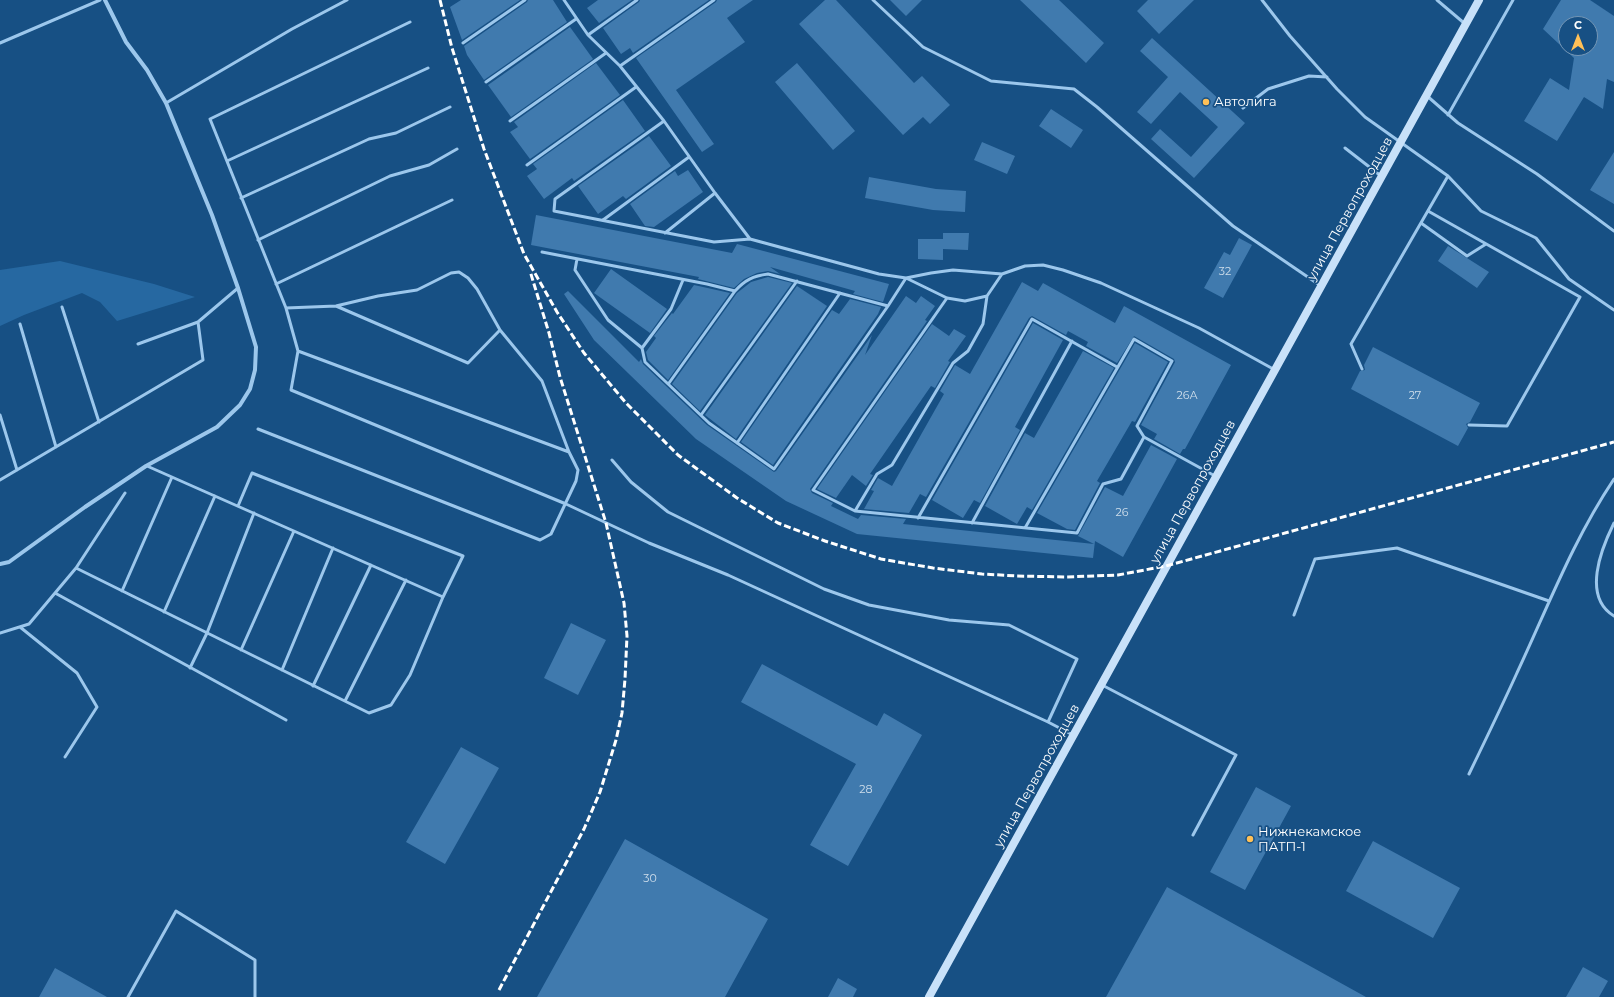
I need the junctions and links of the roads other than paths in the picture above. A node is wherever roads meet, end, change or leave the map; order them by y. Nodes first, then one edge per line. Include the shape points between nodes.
1 (100, 0) edge
2 (105, 0) edge
3 (347, 0) edge
4 (525, 0) edge
5 (564, 0) edge
6 (637, 0) edge
7 (714, 0) edge
8 (873, 0) edge
9 (1262, 0) edge
10 (1437, 0) edge
11 (1479, 0) edge
12 (1513, 0) edge
13 (576, 19) junction
14 (410, 22) dead end
15 (1466, 25) junction
16 (588, 35) junction
17 (0, 43) edge
18 (463, 43) dead end
19 (606, 53) junction
20 (620, 66) junction
21 (428, 68) dead end
22 (1327, 77) junction
23 (486, 82) dead end
24 (636, 87) junction
25 (1426, 96) junction
26 (166, 102) junction
27 (450, 107) dead end
28 (1243, 108) dead end
29 (1448, 115) junction
30 (510, 121) dead end
31 (664, 121) junction
32 (1401, 142) junction
33 (1345, 148) dead end
34 (457, 149) dead end
35 (689, 157) junction
36 (227, 161) junction
37 (527, 165) dead end
38 (1448, 176) junction
39 (1382, 177) junction
40 (715, 193) junction
41 (241, 198) junction
42 (452, 200) dead end
43 (1428, 211) junction
44 (603, 220) junction
45 (1421, 223) junction
46 (1614, 231) edge
47 (665, 233) junction
48 (750, 239) junction
49 (258, 240) junction
50 (1486, 244) junction
51 (542, 252) dead end
52 (577, 259) junction
53 (1002, 274) junction
54 (906, 278) junction
55 (683, 280) junction
56 (797, 281) junction
57 (276, 284) junction
58 (1321, 286) junction
59 (238, 288) junction
60 (735, 291) junction
61 (840, 293) junction
62 (987, 296) junction
63 (947, 298) junction
64 (336, 306) junction
65 (888, 306) junction
66 (62, 307) dead end
67 (286, 308) junction
68 (1614, 310) edge
69 (198, 322) junction
70 (20, 324) dead end
71 (500, 330) junction
72 (1072, 342) junction
73 (138, 344) dead end
74 (642, 348) junction
75 (298, 351) junction
76 (1117, 367) junction
77 (1362, 369) dead end
78 (1275, 370) junction
79 (669, 383) junction
80 (0, 415) edge
81 (701, 415) junction
82 (99, 422) junction
83 (1469, 425) dead end
84 (258, 429) dead end
85 (1144, 437) junction
86 (737, 443) junction
87 (56, 447) junction
88 (569, 452) junction
89 (612, 460) dead end
90 (146, 466) junction
91 (17, 470) junction
92 (1216, 476) junction
93 (172, 477) junction
94 (1614, 479) edge
95 (0, 480) edge
96 (125, 493) dead end
97 (215, 496) junction
98 (566, 504) junction
99 (238, 506) junction
100 (855, 512) junction
101 (254, 513) junction
102 (918, 518) junction
103 (972, 523) junction
104 (1614, 524) edge
105 (1025, 528) junction
106 (294, 531) junction
107 (333, 548) junction
108 (0, 564) edge
109 (370, 565) junction
110 (76, 568) junction
111 (406, 580) junction
112 (122, 591) junction
113 (55, 593) junction
114 (443, 597) junction
115 (1550, 601) junction
116 (164, 612) junction
117 (1294, 615) dead end
118 (1614, 616) edge
119 (20, 627) junction
120 (0, 633) edge
121 (207, 633) junction
122 (241, 650) junction
123 (190, 668) junction
124 (282, 670) junction
125 (1101, 684) junction
126 (314, 686) junction
127 (345, 701) junction
128 (286, 720) dead end
129 (1048, 722) junction
130 (1073, 735) junction
131 (65, 757) dead end
132 (1469, 774) dead end
133 (1193, 835) dead end
134 (128, 997) edge
135 (255, 997) edge
136 (929, 997) edge

1 - 17 lane
2 - 26 street via 126,42
3 - 26 lane
4 - 18 lane
5 - 13 lane
6 - 16 lane
7 - 20 lane
8 - 58 lane via 923,47 991,81 1074,89 1233,226
9 - 22 lane
10 - 15 lane
11 - 15 street, улица Первопроходцев
12 - 29 lane
13 - 16 lane
13 - 23 lane
14 - 36 lane via 210,119
15 - 25 street, улица Первопроходцев
16 - 19 lane
19 - 20 lane
19 - 30 lane
20 - 24 lane
21 - 36 lane
22 - 28 lane via 1309,76 1268,89
22 - 32 lane via 1365,117
24 - 31 lane
24 - 37 lane
25 - 29 lane
25 - 32 street, улица Первопроходцев
26 - 59 street via 212,215
27 - 41 lane via 396,133 369,139
29 - 46 lane via 1538,174
31 - 35 lane
31 - 44 lane via 555,199 554,211
32 - 38 lane
32 - 39 street, улица Первопроходцев
33 - 39 lane
34 - 49 lane via 429,165 390,176
35 - 40 lane
35 - 44 lane
36 - 41 lane
38 - 43 lane
38 - 68 lane via 1481,211 1536,238 1569,279
39 - 58 street, улица Первопроходцев
40 - 47 lane
40 - 48 lane
41 - 49 lane
42 - 57 lane
43 - 45 lane
43 - 50 lane
44 - 47 lane
45 - 50 lane via 1467,256
45 - 77 lane via 1351,344
47 - 48 lane via 714,242
48 - 54 lane via 879,274
49 - 57 lane
50 - 83 lane via 1580,297 1507,426
51 - 52 lane
52 - 55 lane
52 - 74 lane via 575,270 608,320
53 - 54 lane via 952,270
53 - 62 lane
53 - 78 lane via 1025,266 1043,265 1102,283 1199,328
54 - 63 lane
54 - 65 lane
55 - 60 lane
55 - 74 lane via 671,309
56 - 60 lane via 768,274 753,276
56 - 61 lane
56 - 81 lane
57 - 67 lane
58 - 78 street, улица Первопроходцев
59 - 69 lane
59 - 90 street via 256,347 255,370 250,389 240,405 217,427
60 - 79 lane
61 - 65 lane
61 - 86 lane
62 - 63 lane via 965,301
62 - 100 lane via 983,324 968,351 953,363 892,465 877,474
63 - 100 lane via 813,490
64 - 67 lane
64 - 71 lane via 468,363
64 - 71 lane via 417,290 459,272 477,289
65 - 86 lane via 774,469
66 - 82 lane
67 - 75 lane
69 - 73 lane
69 - 82 lane via 203,360
70 - 87 lane
71 - 88 lane via 542,381
72 - 76 lane
72 - 102 lane via 1032,319
72 - 103 lane
74 - 79 lane via 645,362
75 - 88 lane
75 - 98 lane via 291,390
76 - 85 lane via 1134,339 1172,361 1137,426
76 - 105 lane
78 - 92 street, улица Первопроходцев
79 - 81 lane
80 - 91 lane
81 - 86 lane
82 - 87 lane
84 - 98 lane via 540,540 551,534
85 - 92 lane
85 - 105 lane via 1121,479 1104,484 1077,533
87 - 91 lane
88 - 98 lane via 578,470
89 - 129 lane via 631,482 668,512 824,588 869,605 949,620 1008,625 1077,658
90 - 93 lane
90 - 108 street via 9,562
91 - 95 lane
92 - 125 street, улица Первопроходцев
93 - 97 lane
93 - 112 lane
94 - 115 lane via 1595,507
96 - 110 lane
97 - 99 lane
97 - 116 lane
98 - 129 lane via 649,543 728,575
99 - 101 lane
99 - 114 lane via 252,473 463,556
100 - 102 lane
101 - 106 lane
101 - 121 lane
102 - 103 lane
103 - 105 lane
104 - 118 lane via 1599,557 1596,588 1601,605
106 - 107 lane
106 - 122 lane
107 - 109 lane
107 - 124 lane
109 - 111 lane
109 - 126 lane
110 - 112 lane
110 - 113 lane
111 - 114 lane
111 - 127 lane
112 - 116 lane
113 - 119 lane via 29,624
113 - 123 lane
114 - 127 lane via 410,675 391,705 369,713
115 - 117 lane via 1397,548 1315,559
115 - 132 lane
116 - 121 lane
119 - 120 lane
119 - 131 lane via 77,673 97,707
121 - 122 lane
121 - 123 lane
122 - 124 lane
123 - 128 lane
124 - 126 lane
125 - 130 street, улица Первопроходцев
125 - 133 lane via 1236,756
126 - 127 lane
129 - 130 lane
130 - 136 street, улица Первопроходцев
134 - 135 lane via 176,911 255,960

